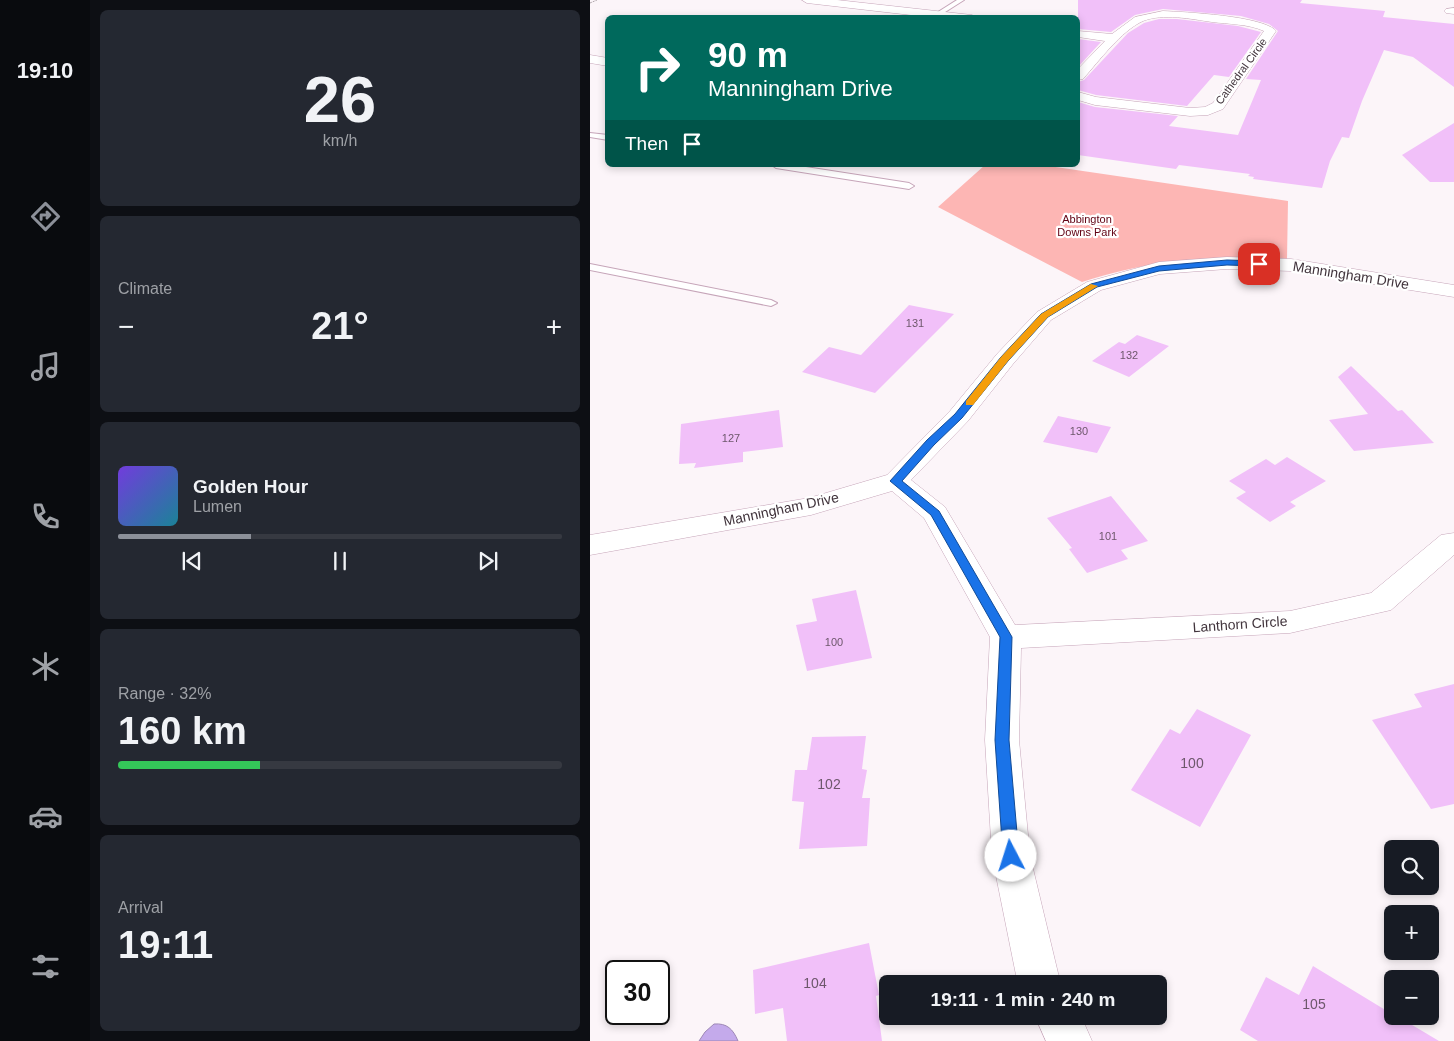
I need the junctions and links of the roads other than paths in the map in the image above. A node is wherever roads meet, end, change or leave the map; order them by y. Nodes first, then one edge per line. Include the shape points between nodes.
1 (807, 0) edge
2 (961, 0) edge
3 (940, 13) junction
4 (953, 15) edge
5 (1080, 34) edge
6 (1115, 38) junction
7 (590, 59) edge
8 (605, 62) edge
9 (1080, 74) edge
10 (1080, 97) edge
11 (590, 135) edge
12 (605, 138) edge
13 (789, 167) edge
14 (909, 186) dead end
15 (590, 267) edge
16 (1454, 291) edge
17 (771, 303) dead end
18 (896, 481) junction
19 (1451, 542) dead end
20 (590, 545) edge
21 (1006, 637) junction
22 (1037, 975) edge
23 (1062, 1025) edge
24 (1070, 1041) edge

1 - 3 street
2 - 3 lane
3 - 4 street
5 - 6 street
6 - 9 street, Cathedral Circle
6 - 10 street, Cathedral Circle via 1138,19 1167,15 1254,24 1270,31 1218,106 1208,111 1171,110
7 - 8 street
11 - 12 lane
13 - 14 lane
15 - 17 lane
16 - 18 street, Manningham Drive via 1291,265 1227,263 1159,268 1094,286 1044,316 959,416
18 - 20 street, Manningham Drive via 811,506
18 - 21 street via 936,513
19 - 21 street, Lanthorn Circle via 1380,602 1290,622
21 - 22 street via 1002,740 1011,856
23 - 24 street

